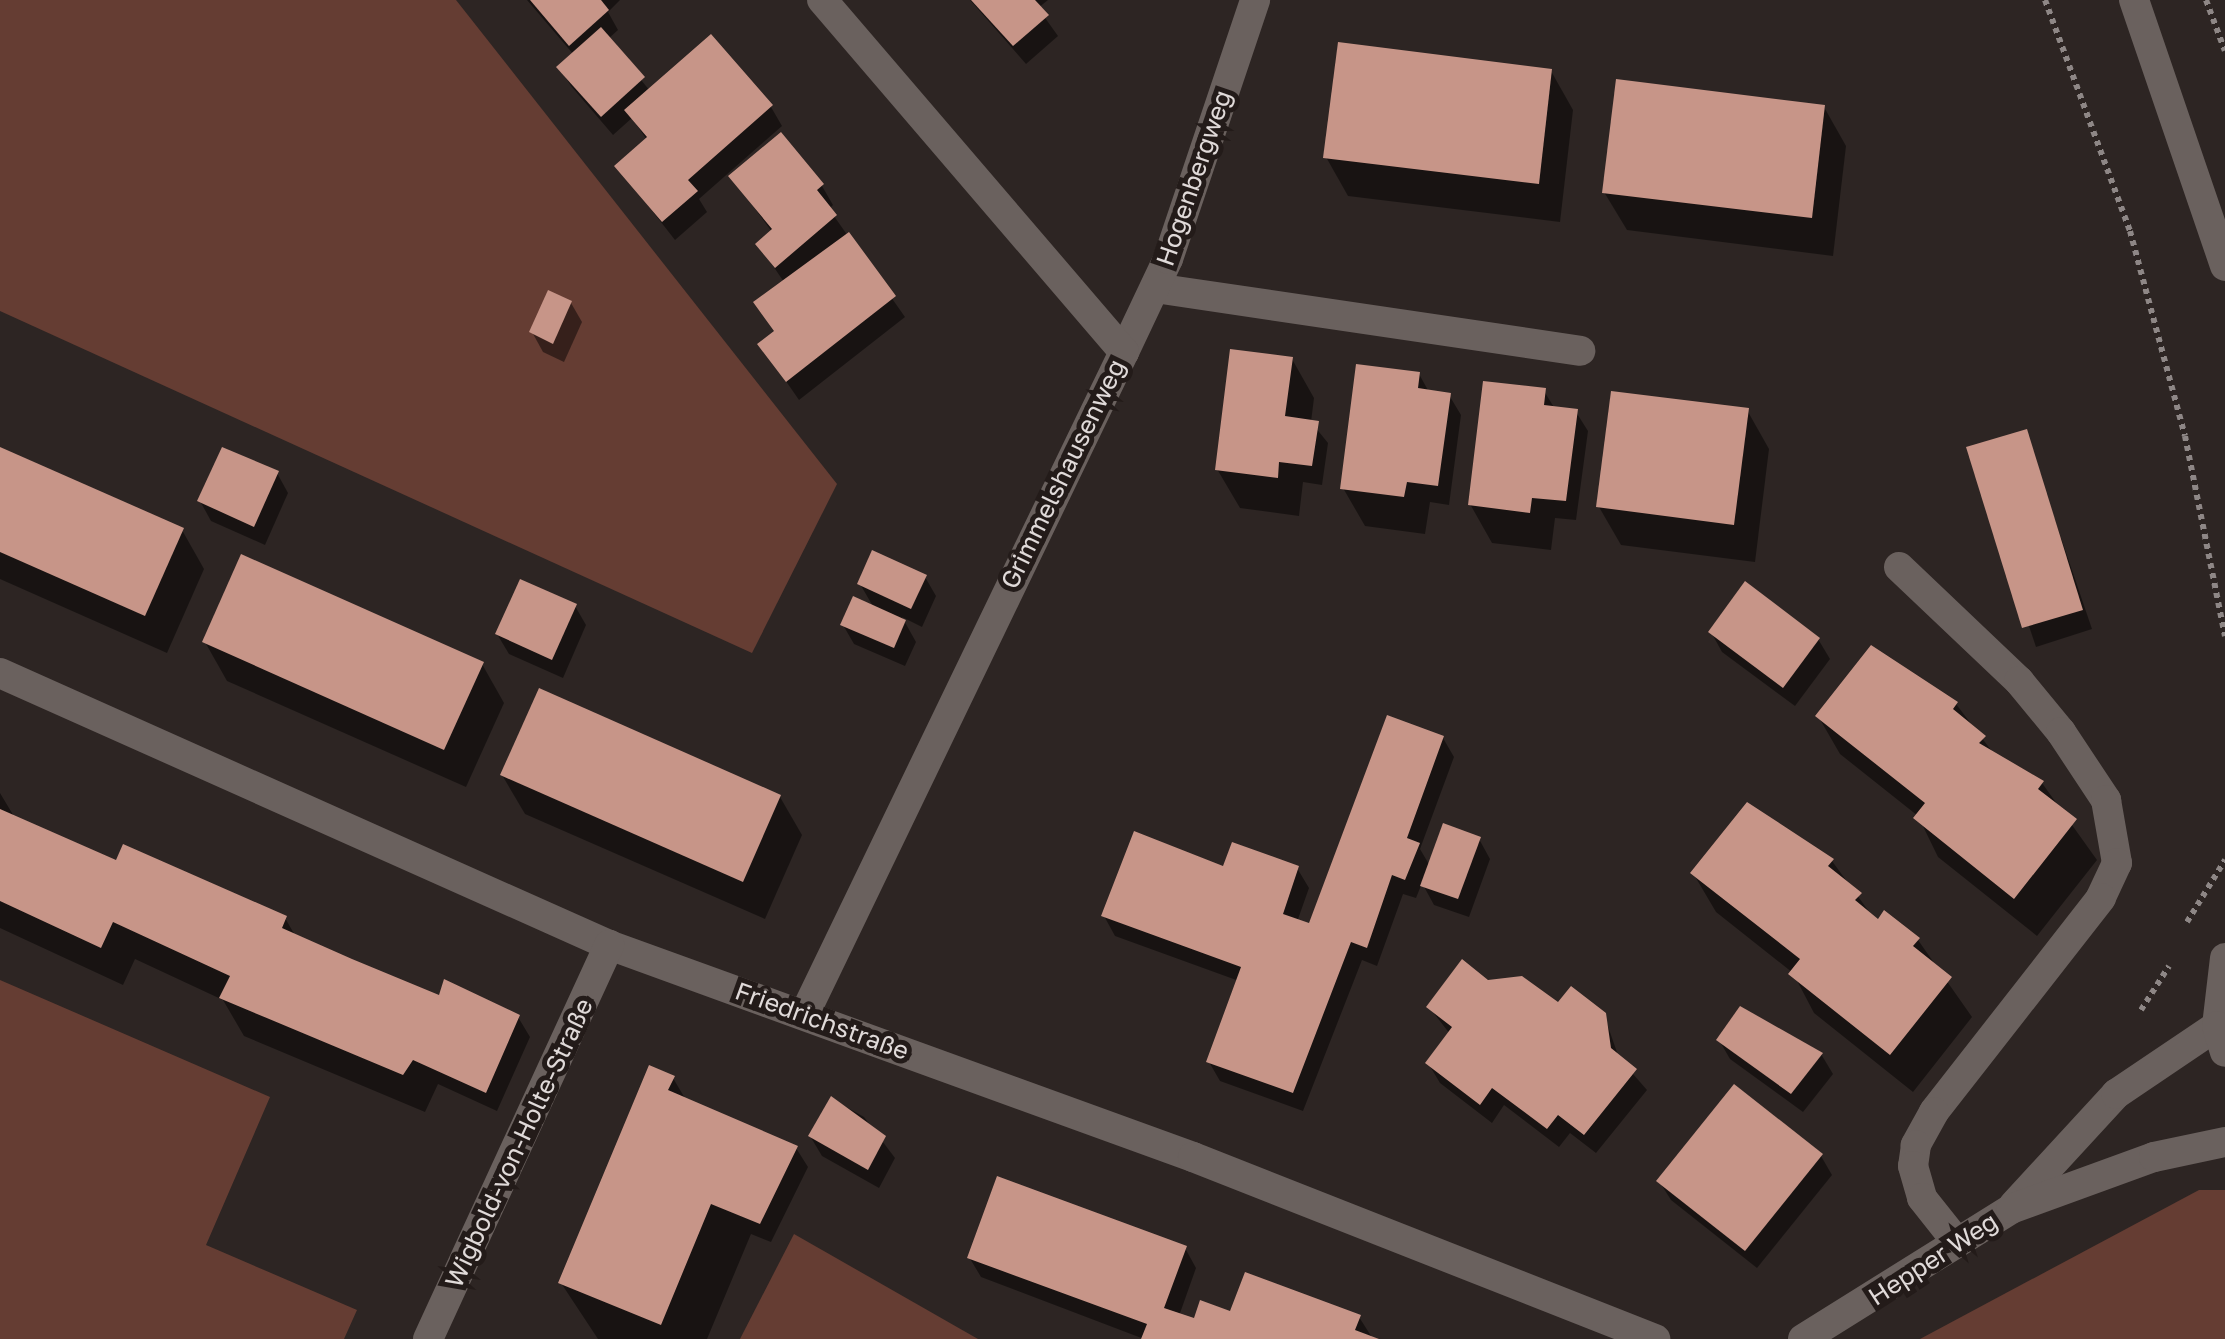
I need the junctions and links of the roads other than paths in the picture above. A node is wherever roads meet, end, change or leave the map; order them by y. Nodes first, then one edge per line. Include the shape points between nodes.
1 (822, 0) edge
2 (1255, 0) edge
3 (2134, 0) edge
4 (2225, 266) edge
5 (1154, 288) junction
6 (1580, 351) dead end
7 (1124, 352) junction
8 (1899, 566) dead end
9 (0, 673) edge
10 (608, 945) junction
11 (2225, 958) edge
12 (804, 1013) junction
13 (2221, 1039) edge
14 (2225, 1142) edge
15 (2010, 1209) junction
16 (1957, 1242) junction
17 (428, 1339) edge
18 (1656, 1339) edge
19 (1803, 1339) edge

1 - 7 street, Grimmelshausenweg
2 - 5 street, Hogenbergweg
3 - 4 street
5 - 6 street
5 - 7 street, Hogenbergweg
7 - 12 street, Grimmelshausenweg
8 - 16 street via 2019,681 2062,732 2106,800 2117,862 2101,898 1916,1144 1912,1166 1922,1198
9 - 10 street, Friedrichstraße
10 - 12 street, Friedrichstraße
10 - 17 street, Wigbold-von-Holte-Straße
11 - 13 street
12 - 18 street, Friedrichstraße
13 - 15 street, Hepper Weg via 2116,1094
14 - 15 street, Hepper Weg via 2154,1158
15 - 16 street, Hepper Weg
16 - 19 street, Hepper Weg

